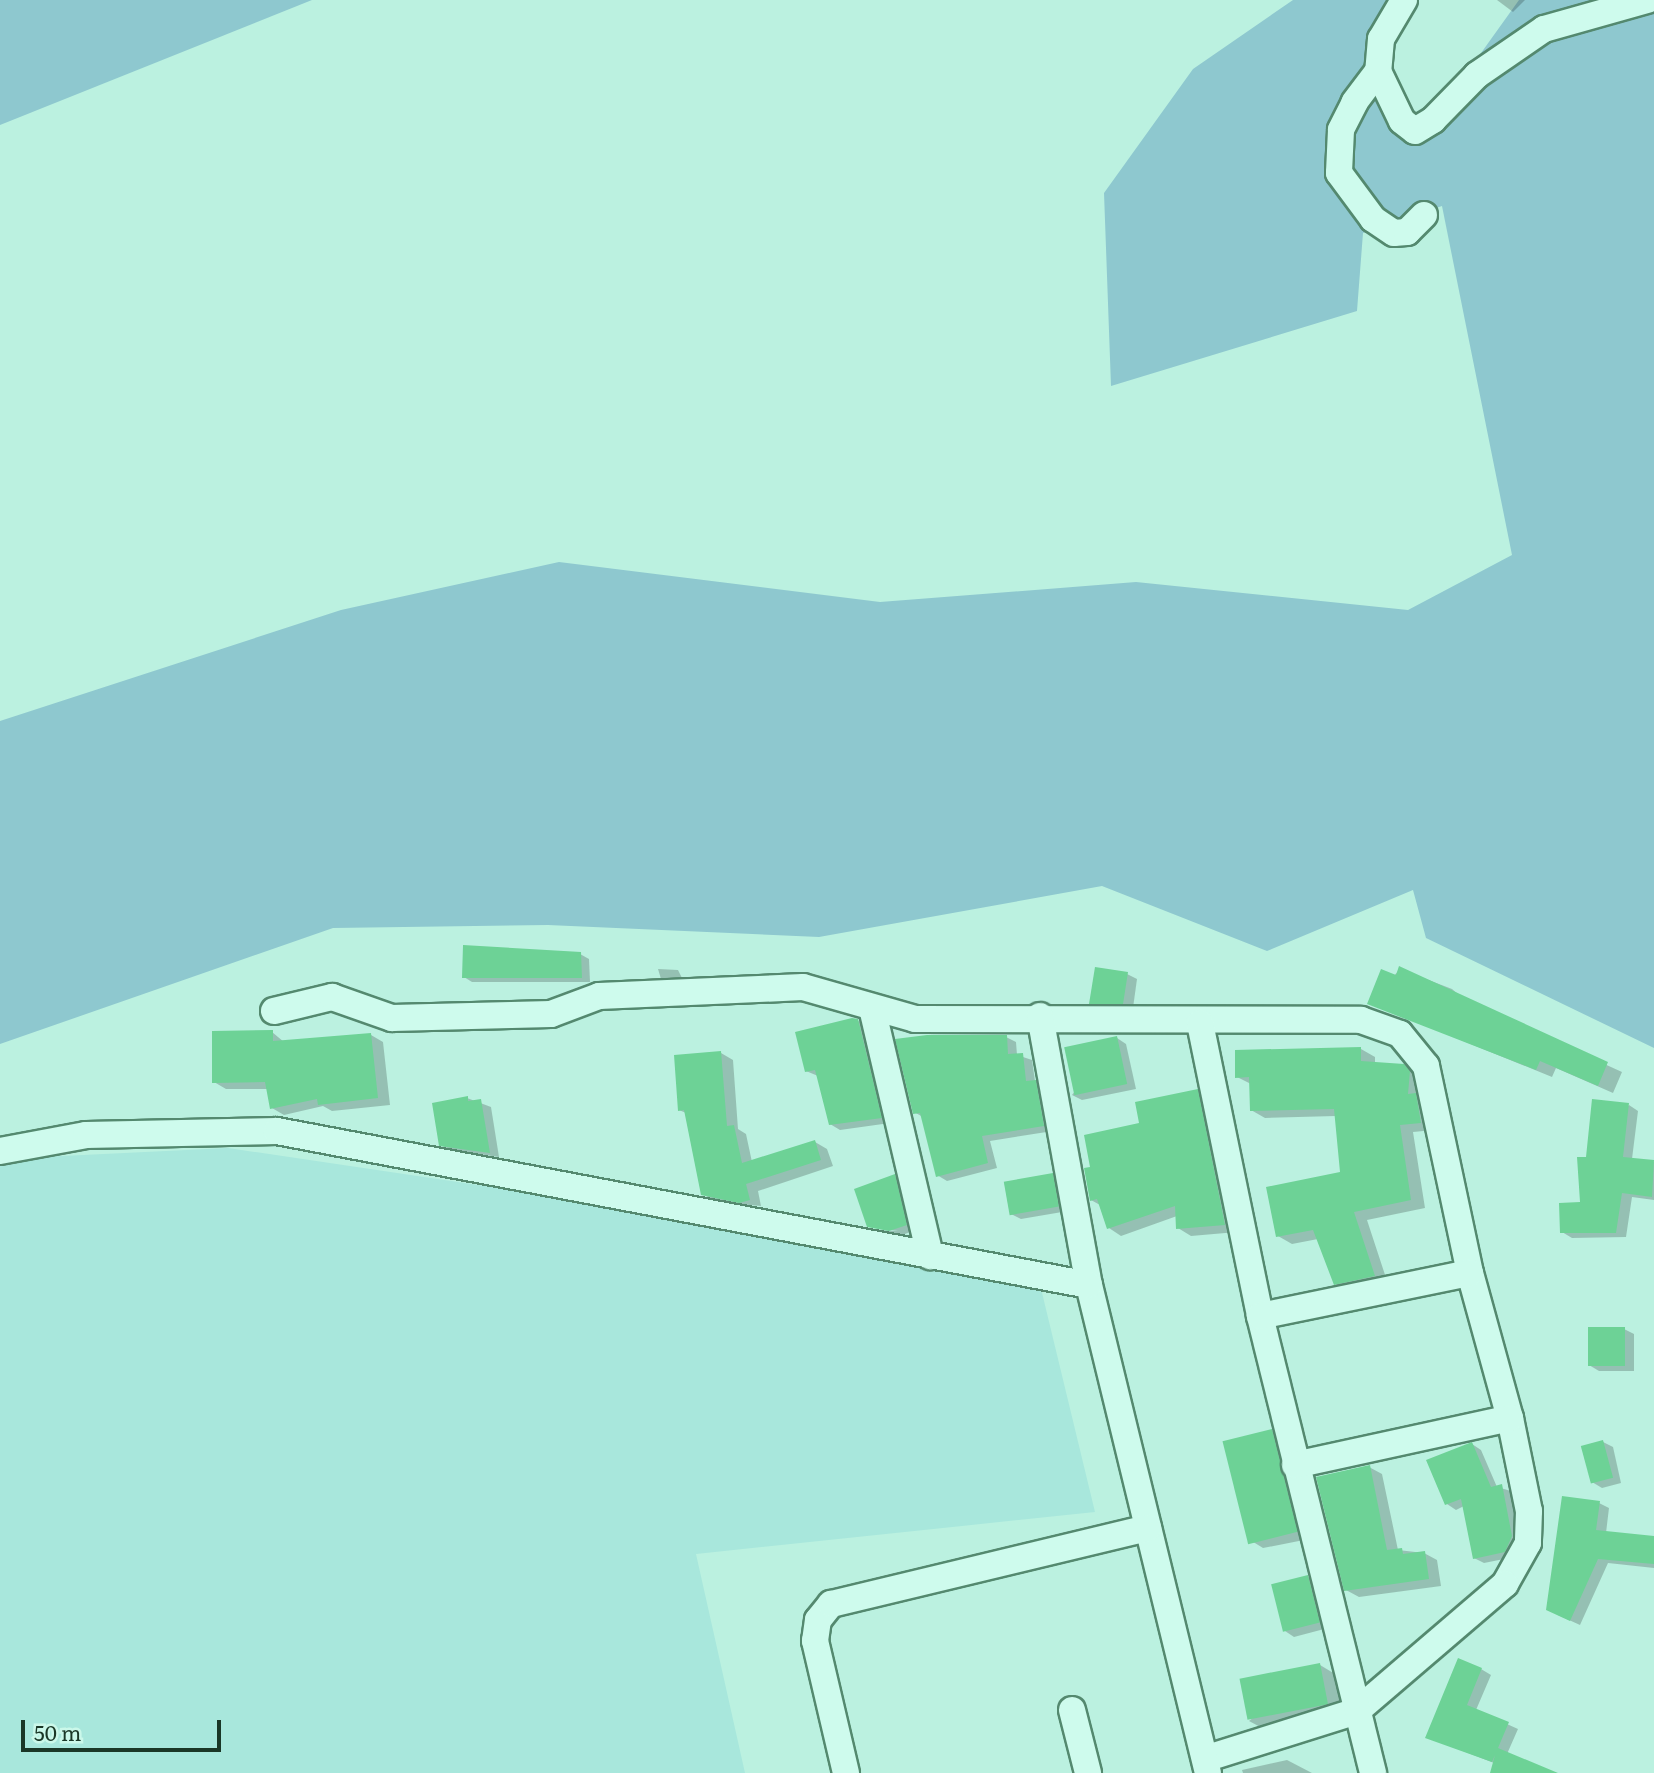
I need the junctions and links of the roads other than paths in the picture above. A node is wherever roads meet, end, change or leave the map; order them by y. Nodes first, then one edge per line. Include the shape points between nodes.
1 (1404, 0) edge
2 (1647, 0) edge
3 (1378, 71) junction
4 (1424, 215) dead end
5 (872, 1008) junction
6 (274, 1011) dead end
7 (1040, 1016) junction
8 (1200, 1023) junction
9 (0, 1150) edge
10 (930, 1256) junction
11 (1470, 1273) junction
12 (1089, 1285) junction
13 (1260, 1316) junction
14 (1510, 1418) junction
15 (1295, 1465) junction
16 (1148, 1528) junction
17 (1072, 1710) dead end
18 (1357, 1711) junction
19 (1207, 1766) edge
20 (846, 1773) edge
21 (1088, 1773) edge
22 (1373, 1773) edge

1 - 3 street via 1381,38
2 - 3 street via 1544,29 1477,75 1433,120 1415,131 1402,121
3 - 4 street via 1341,130 1339,173 1373,219 1394,233 1407,232
5 - 6 street via 803,987 599,996 551,1014 392,1018 332,997
5 - 7 street via 915,1019
5 - 10 street
7 - 8 street
7 - 12 street
8 - 11 street via 1361,1020 1400,1034 1426,1066
8 - 13 street
9 - 10 street via 86,1135 276,1131
10 - 12 street
11 - 13 street
11 - 14 street
12 - 16 street
13 - 15 street
14 - 15 street
14 - 18 street via 1529,1511 1528,1543 1515,1572
15 - 18 street
16 - 19 street
16 - 20 street via 831,1604 818,1620 815,1641
17 - 21 street
18 - 19 street
18 - 22 street

